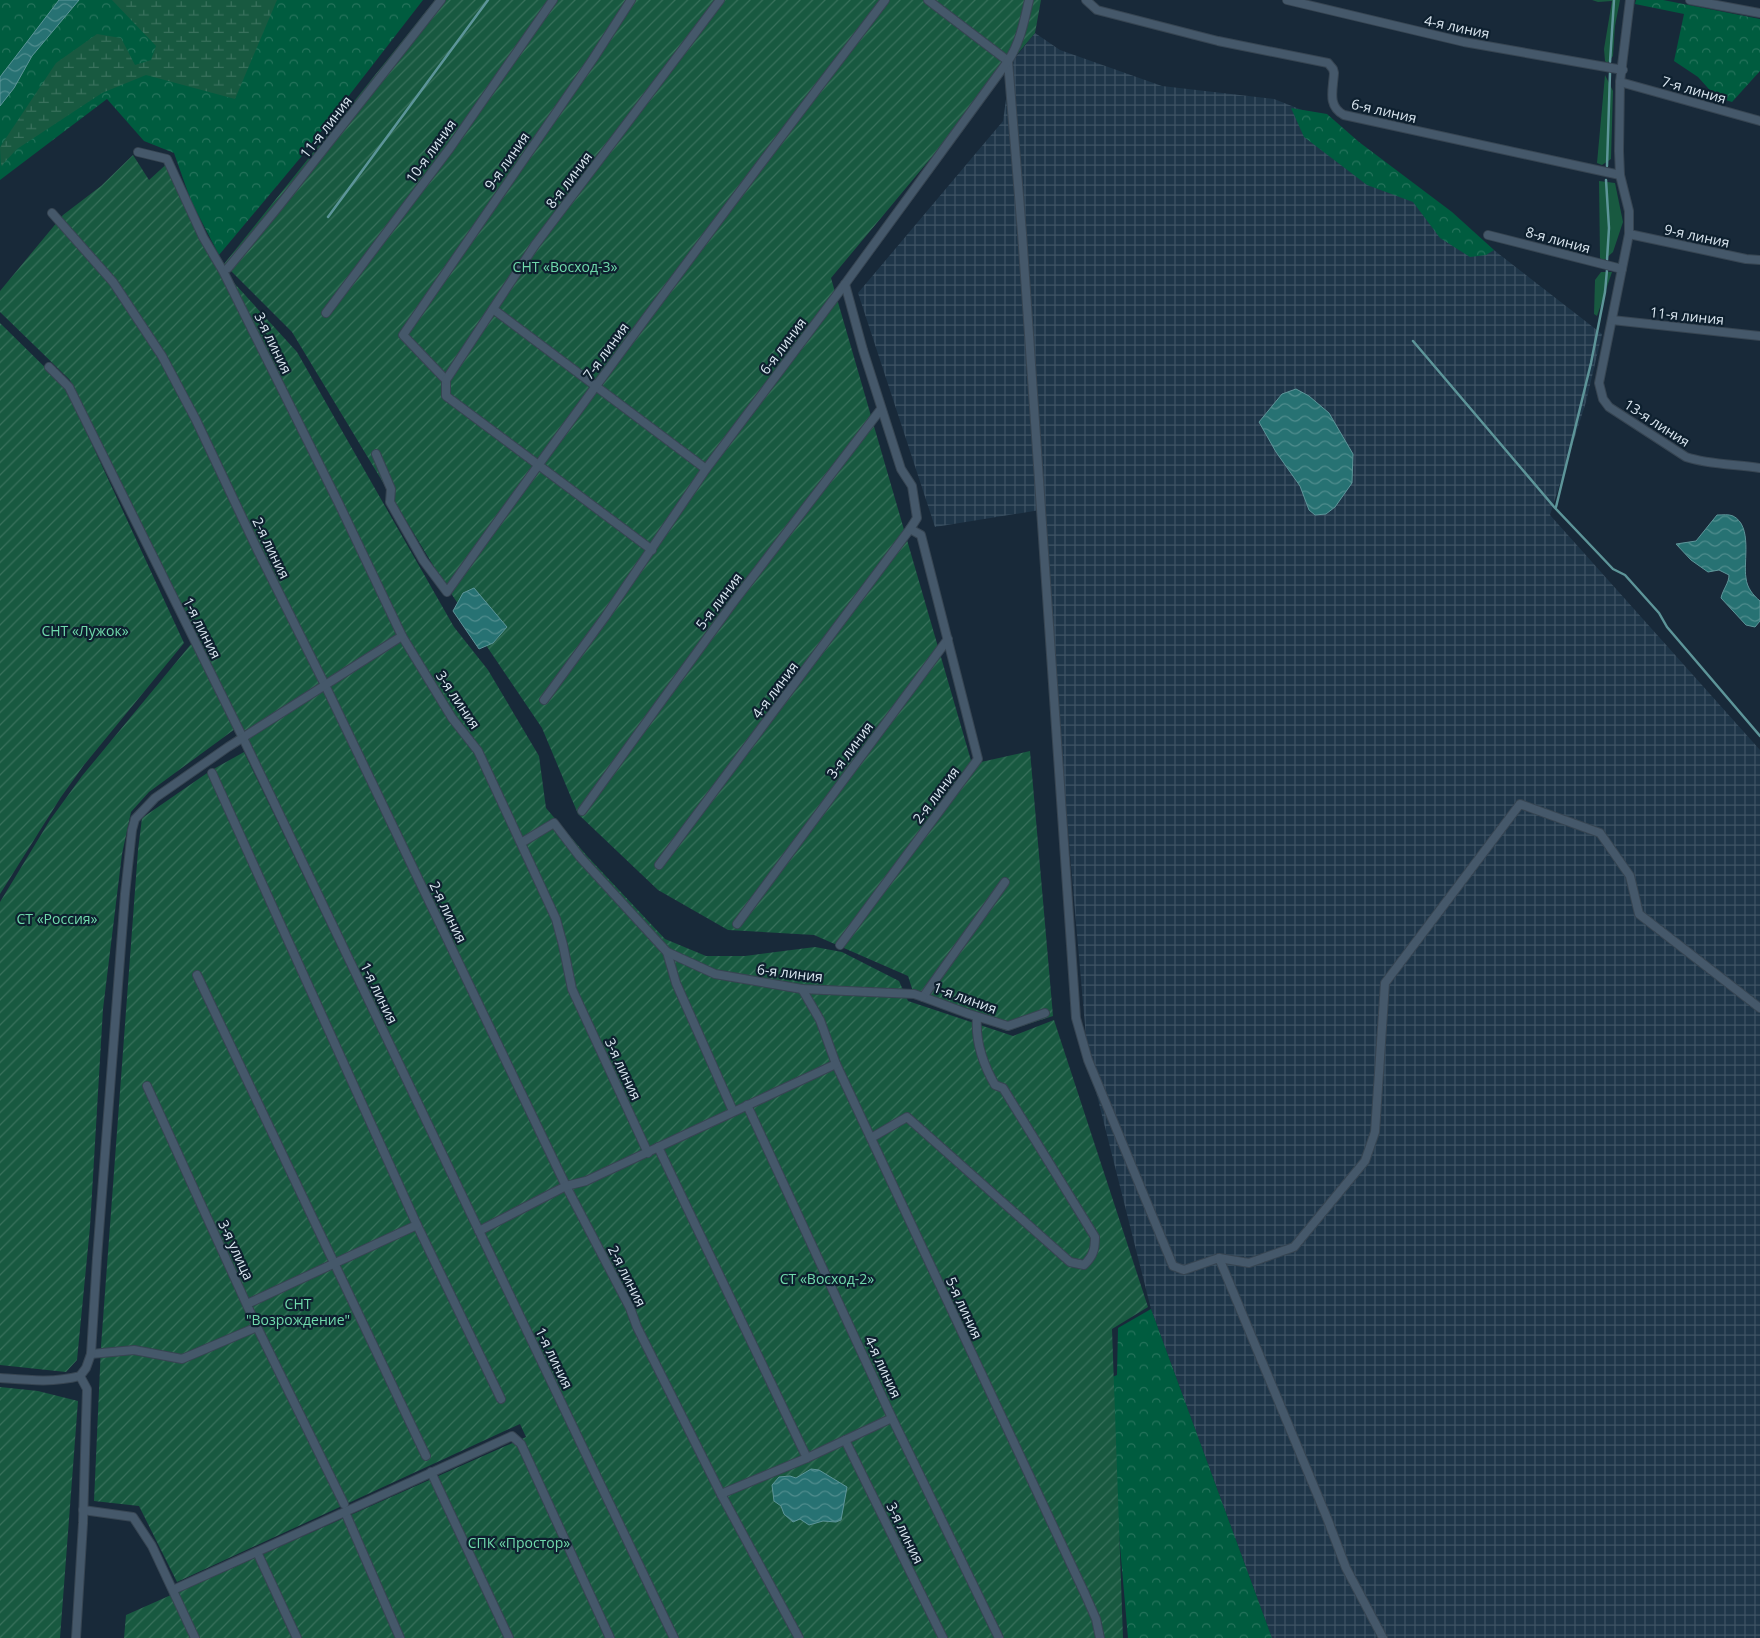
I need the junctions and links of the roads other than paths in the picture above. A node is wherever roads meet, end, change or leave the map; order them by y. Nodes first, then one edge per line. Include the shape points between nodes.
1 (441, 0) edge
2 (553, 0) edge
3 (631, 0) edge
4 (720, 0) edge
5 (885, 0) edge
6 (928, 0) edge
7 (1029, 0) edge
8 (1086, 0) edge
9 (1287, 0) edge
10 (1630, 0) edge
11 (1690, 0) edge
12 (1760, 13) edge
13 (1008, 61) junction
14 (1623, 70) junction
15 (1620, 82) junction
16 (1760, 121) edge
17 (138, 152) dead end
18 (1620, 175) junction
19 (52, 213) dead end
20 (1629, 234) junction
21 (1488, 235) dead end
22 (1760, 260) edge
23 (225, 269) junction
24 (1622, 269) junction
25 (845, 284) junction
26 (493, 309) junction
27 (326, 313) dead end
28 (1612, 320) junction
29 (1760, 336) edge
30 (49, 367) dead end
31 (446, 380) junction
32 (595, 387) junction
33 (881, 409) junction
34 (376, 454) dead end
35 (538, 465) junction
36 (1760, 468) edge
37 (706, 469) junction
38 (910, 529) junction
39 (652, 550) junction
40 (402, 636) junction
41 (948, 639) junction
42 (325, 685) junction
43 (544, 700) dead end
44 (243, 738) junction
45 (212, 773) dead end
46 (582, 811) dead end
47 (521, 843) junction
48 (659, 865) dead end
49 (1004, 882) dead end
50 (737, 924) dead end
51 (840, 945) dead end
52 (667, 952) junction
53 (197, 976) dead end
54 (802, 989) junction
55 (924, 998) junction
56 (1760, 1008) edge
57 (1045, 1013) dead end
58 (977, 1017) junction
59 (836, 1064) junction
60 (147, 1086) dead end
61 (747, 1105) junction
62 (733, 1111) junction
63 (871, 1138) junction
64 (658, 1147) junction
65 (648, 1153) junction
66 (566, 1186) junction
67 (417, 1225) junction
68 (479, 1231) junction
69 (1219, 1258) junction
70 (334, 1264) junction
71 (247, 1304) junction
72 (257, 1326) junction
73 (91, 1354) junction
74 (80, 1376) junction
75 (0, 1378) edge
76 (501, 1399) dead end
77 (892, 1418) junction
78 (845, 1440) junction
79 (426, 1456) dead end
80 (807, 1458) junction
81 (431, 1472) junction
82 (721, 1494) junction
83 (344, 1508) junction
84 (83, 1510) junction
85 (256, 1552) junction
86 (173, 1590) junction
87 (76, 1638) edge
88 (195, 1638) edge
89 (297, 1638) edge
90 (400, 1638) edge
91 (509, 1638) edge
92 (610, 1638) edge
93 (674, 1638) edge
94 (799, 1638) edge
95 (943, 1638) edge
96 (999, 1638) edge
97 (1100, 1638) edge
98 (1383, 1638) edge

1 - 23 street, 11-я линия via 279,206
2 - 27 street, 10-я линия via 450,148
3 - 31 street, 9-я линия via 403,336
4 - 26 street, 8-я линия via 535,245
5 - 32 street, 7-я линия
6 - 13 street
7 - 13 street, 6-я линия via 1022,32
8 - 18 street, 6-я линия via 1097,10 1218,41 1328,63 1334,73 1334,106 1344,115
9 - 14 street, 4-я линия via 1464,42
10 - 14 street
11 - 12 street
13 - 25 street, 6-я линия
13 - 69 street via 1076,1018 1088,1060 1173,1266 1184,1270
14 - 15 street
15 - 16 street, 7-я линия
15 - 18 street
17 - 23 street, 3-я линия via 167,159 203,237
18 - 20 street via 1629,212
19 - 42 street, 2-я линия via 113,282 162,356
20 - 22 street, 9-я линия
20 - 24 street
21 - 24 street, 8-я линия
23 - 40 street, 3-я линия
24 - 28 street
25 - 33 street
25 - 37 street, 6-я линия
26 - 31 street, 8-я линия
26 - 32 street
28 - 29 street, 11-я линия
28 - 36 street, 13-я линия via 1599,383 1600,392 1609,407 1686,458
30 - 44 street, 1-я линия via 69,387
31 - 35 street via 446,396
32 - 35 street, 7-я линия
32 - 37 street
33 - 38 street via 901,469 912,486 917,518
33 - 46 street, 5-я линия via 732,604
34 - 35 street, 7-я линия via 391,489 390,502 423,560 447,592
35 - 39 street
37 - 39 street, 6-я линия
38 - 41 street via 921,535
38 - 48 street, 4-я линия
39 - 43 street, 6-я линия
40 - 42 street
40 - 47 street, 3-я линия via 452,718 478,751
41 - 50 street, 3-я линия
41 - 51 street, 2-я линия via 978,759
42 - 44 street
42 - 66 street, 2-я линия
44 - 68 street, 1-я линия
44 - 73 street via 155,798 135,819 132,830
45 - 67 street
47 - 52 street via 554,823 580,857
47 - 65 street, 3-я линия via 556,920 572,989
49 - 55 street, 1-я линия
52 - 54 street, 6-я линия via 715,974
52 - 62 street via 676,983
53 - 70 street
54 - 55 street, 6-я линия via 914,994
54 - 59 street, 5-я линия via 820,1020
55 - 58 street, 1-я линия
56 - 69 street via 1639,914 1630,876 1600,834 1520,804 1386,983 1375,1132 1364,1161 1294,1247 1249,1263
57 - 58 street, 1-я линия via 1008,1026
58 - 63 street via 978,1048 990,1076 995,1086 1003,1088 1095,1237 1091,1258 1084,1265 1070,1262 907,1117
59 - 61 street
59 - 63 street, 5-я линия
60 - 71 street, 3-я улица
61 - 62 street
61 - 77 street, 4-я линия
62 - 64 street
63 - 97 street, 5-я линия via 1085,1594
64 - 65 street
64 - 80 street
65 - 66 street via 586,1181
66 - 68 street
66 - 82 street, 2-я линия
67 - 70 street
67 - 76 street
68 - 93 street, 1-я линия
69 - 98 street via 1346,1568
70 - 71 street
70 - 79 street
71 - 72 street, 3-я улица
72 - 73 street via 182,1359 134,1350
72 - 83 street, 3-я улица
73 - 74 street
74 - 75 street via 41,1382
74 - 84 street via 87,1389
77 - 78 street
77 - 96 street, 4-я линия
78 - 80 street
78 - 95 street, 3-я линия
80 - 82 street
81 - 83 street
81 - 91 street
81 - 92 street via 512,1436 521,1444
82 - 94 street, 2-я линия
83 - 85 street
83 - 90 street, 3-я улица
84 - 86 street via 132,1517 152,1546
84 - 87 street
85 - 86 street
85 - 89 street
86 - 88 street

